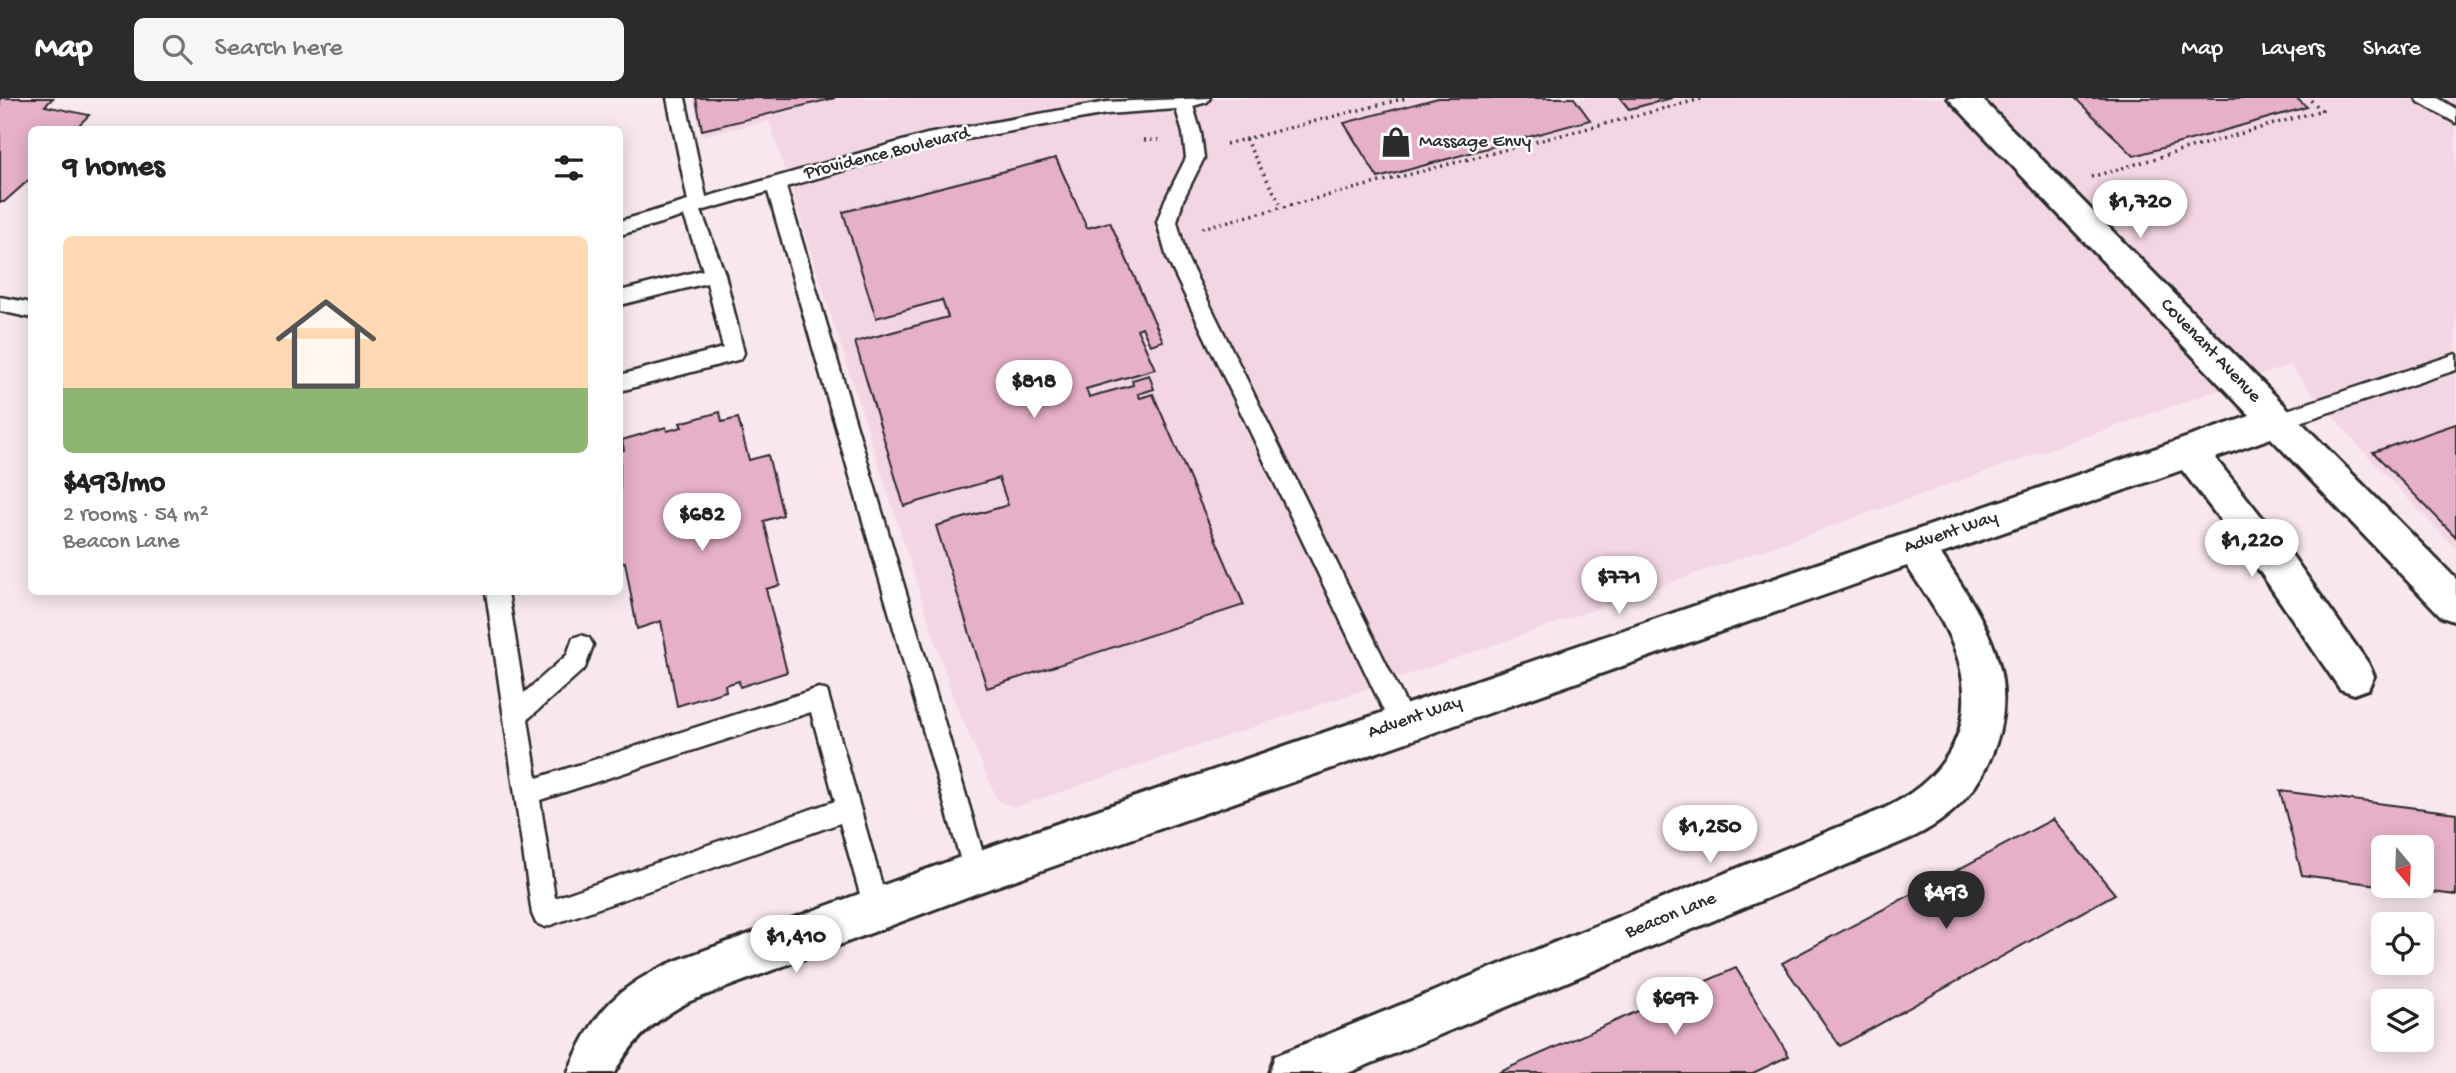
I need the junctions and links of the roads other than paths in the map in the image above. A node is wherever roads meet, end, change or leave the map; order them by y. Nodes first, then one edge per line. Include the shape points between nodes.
1 (676, 98) edge
2 (1963, 98) edge
3 (2425, 98) edge
4 (1188, 100) edge
5 (2456, 117) edge
6 (775, 183) junction
7 (694, 206) junction
8 (623, 227) edge
9 (715, 274) junction
10 (623, 297) edge
11 (0, 304) edge
12 (28, 310) edge
13 (2456, 362) edge
14 (623, 382) edge
15 (2278, 421) junction
16 (2189, 452) junction
17 (1914, 546) junction
18 (497, 595) edge
19 (2456, 605) edge
20 (581, 645) dead end
21 (2354, 676) dead end
22 (517, 714) junction
23 (1402, 722) junction
24 (528, 792) junction
25 (849, 808) junction
26 (976, 873) junction
27 (876, 910) junction
28 (591, 1073) edge
29 (1293, 1073) edge

1 - 7 lane
2 - 15 street, Covenant Avenue
3 - 5 lane
4 - 6 lane, Providence Boulevard via 1107,108 927,140
4 - 23 lane via 1195,158 1167,222 1177,258
6 - 7 lane, Providence Boulevard
6 - 26 lane
7 - 8 lane, Providence Boulevard
7 - 9 lane
9 - 10 lane
9 - 14 lane via 734,353
11 - 12 lane
13 - 15 lane
15 - 16 street, Advent Way
15 - 19 street, Covenant Avenue
16 - 17 street, Advent Way
16 - 21 street via 2299,593
17 - 23 street, Advent Way
17 - 29 street, Beacon Lane via 1968,633 1987,696 1983,731 1948,790 1915,814 1861,838
18 - 22 lane
20 - 22 lane via 577,662
22 - 24 lane
23 - 26 street, Advent Way
24 - 25 lane via 820,699
24 - 25 lane via 545,914
25 - 27 lane
26 - 27 street, Advent Way
27 - 28 street, Advent Way via 648,998 622,1020 598,1053

